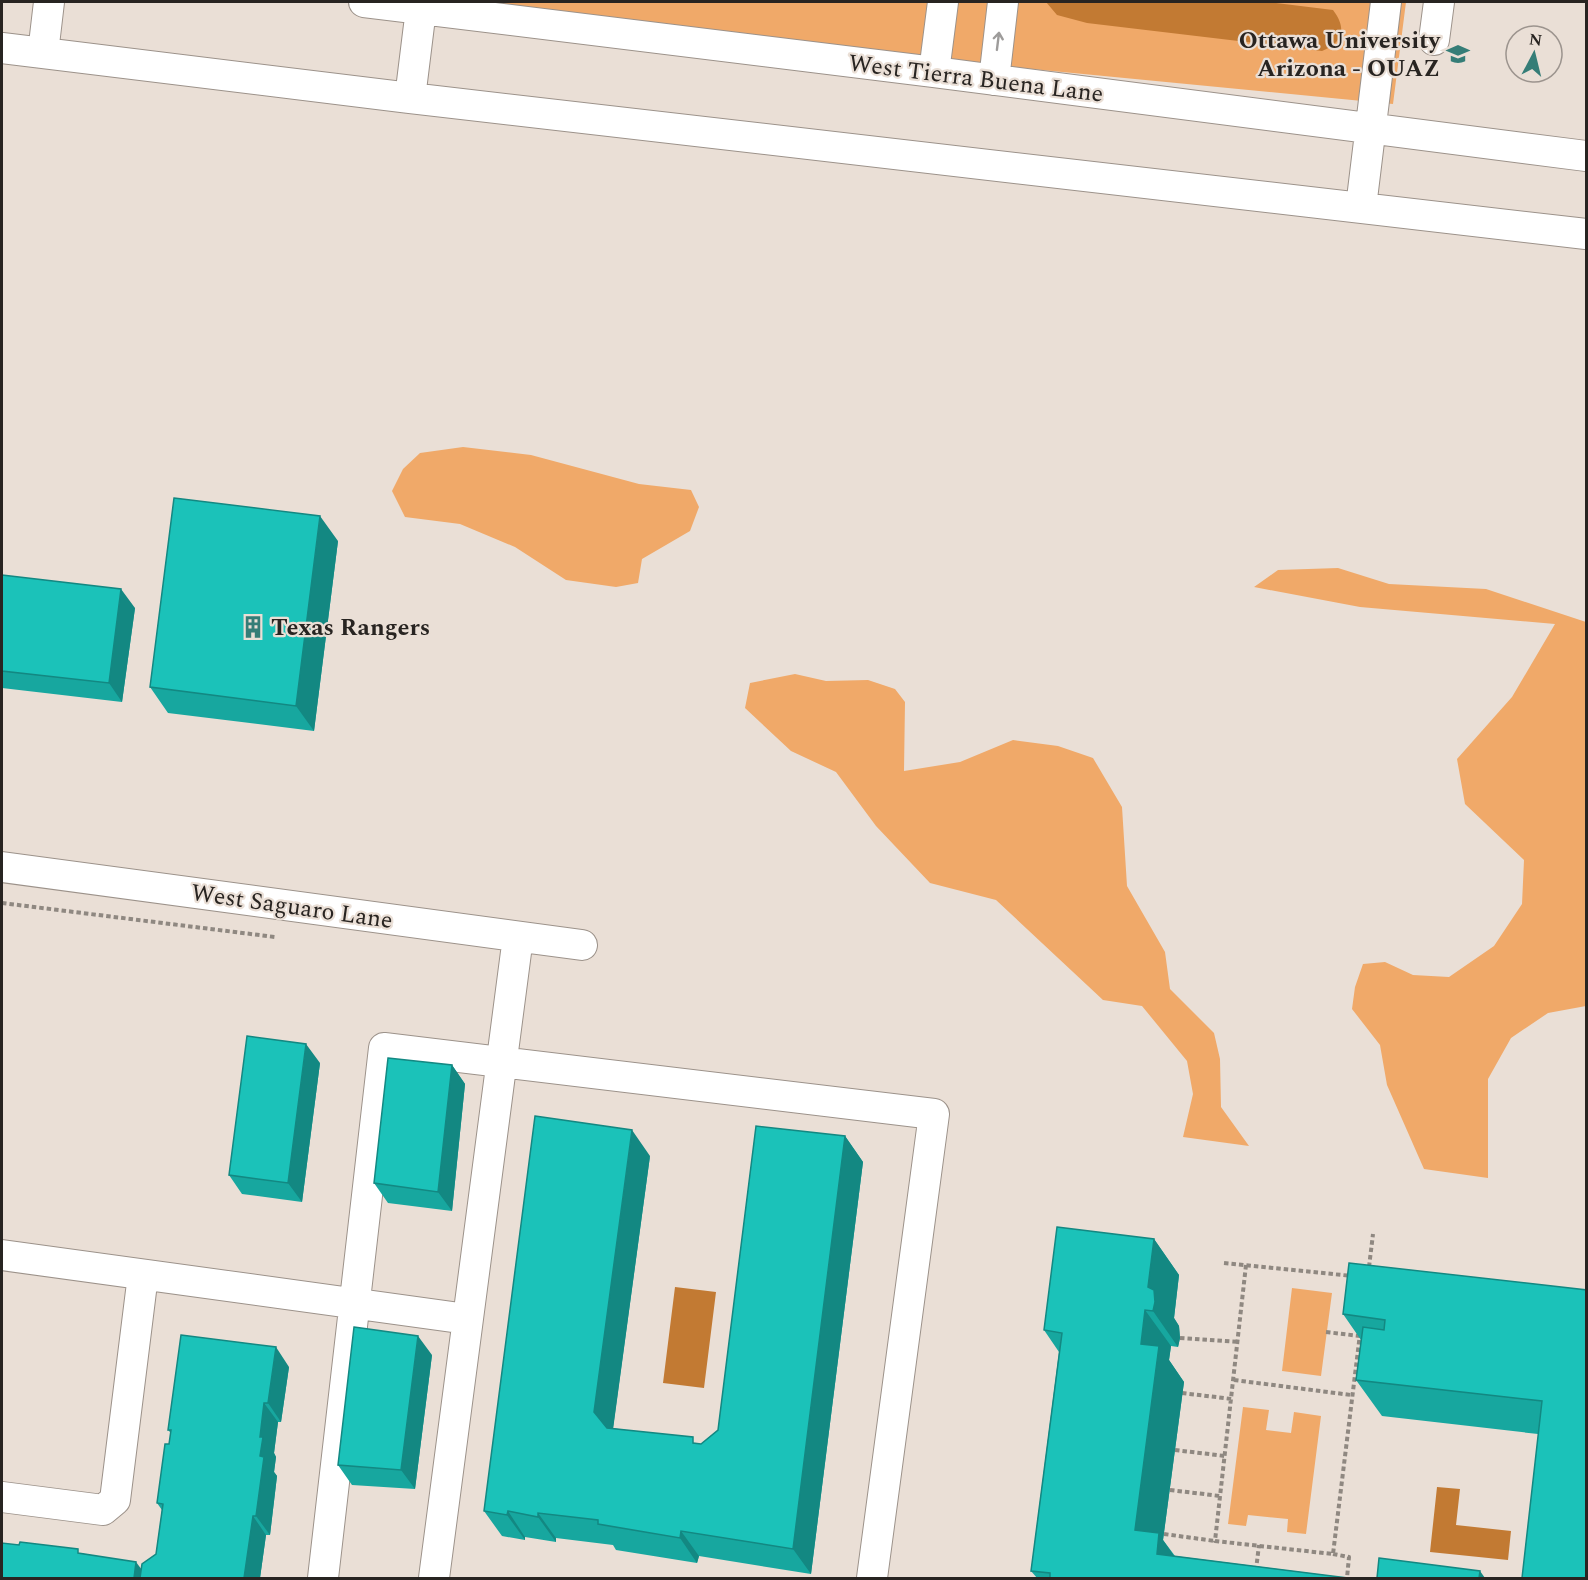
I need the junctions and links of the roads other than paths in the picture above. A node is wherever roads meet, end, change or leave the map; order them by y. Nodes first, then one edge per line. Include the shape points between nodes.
1 (49, 2) edge
2 (943, 2) edge
3 (1003, 2) edge
4 (1386, 2) edge
5 (1439, 2) edge
6 (393, 4) edge
7 (453, 7) edge
8 (1434, 40) dead end
9 (2, 48) edge
10 (43, 53) junction
11 (933, 72) junction
12 (994, 80) junction
13 (410, 98) junction
14 (1370, 129) junction
15 (1587, 156) edge
16 (1361, 207) junction
17 (1587, 234) edge
18 (2, 867) edge
19 (518, 937) junction
20 (582, 945) dead end
21 (501, 1062) junction
22 (2, 1255) edge
23 (143, 1275) junction
24 (355, 1305) junction
25 (467, 1319) junction
26 (2, 1497) edge
27 (323, 1578) edge
28 (434, 1578) edge
29 (872, 1578) edge

1 - 10 street
2 - 11 street
12 -> 3 street
4 - 14 street
5 - 8 street
6 - 7 street, West Tierra Buena Lane
6 - 13 street
7 - 11 street, West Tierra Buena Lane
9 - 10 street
10 - 13 street
11 - 12 street, West Tierra Buena Lane
12 - 14 street, West Tierra Buena Lane
13 - 16 street
14 - 15 street, West Tierra Buena Lane
14 - 16 street
16 - 17 street
18 - 19 street, West Saguaro Lane
19 - 20 street, West Saguaro Lane
19 - 21 street
21 - 24 street via 384,1048
21 - 25 street
21 - 29 street via 934,1114
22 - 23 street
23 - 24 street
23 - 26 street via 115,1500 103,1510
24 - 25 street
24 - 27 street
25 - 28 street

